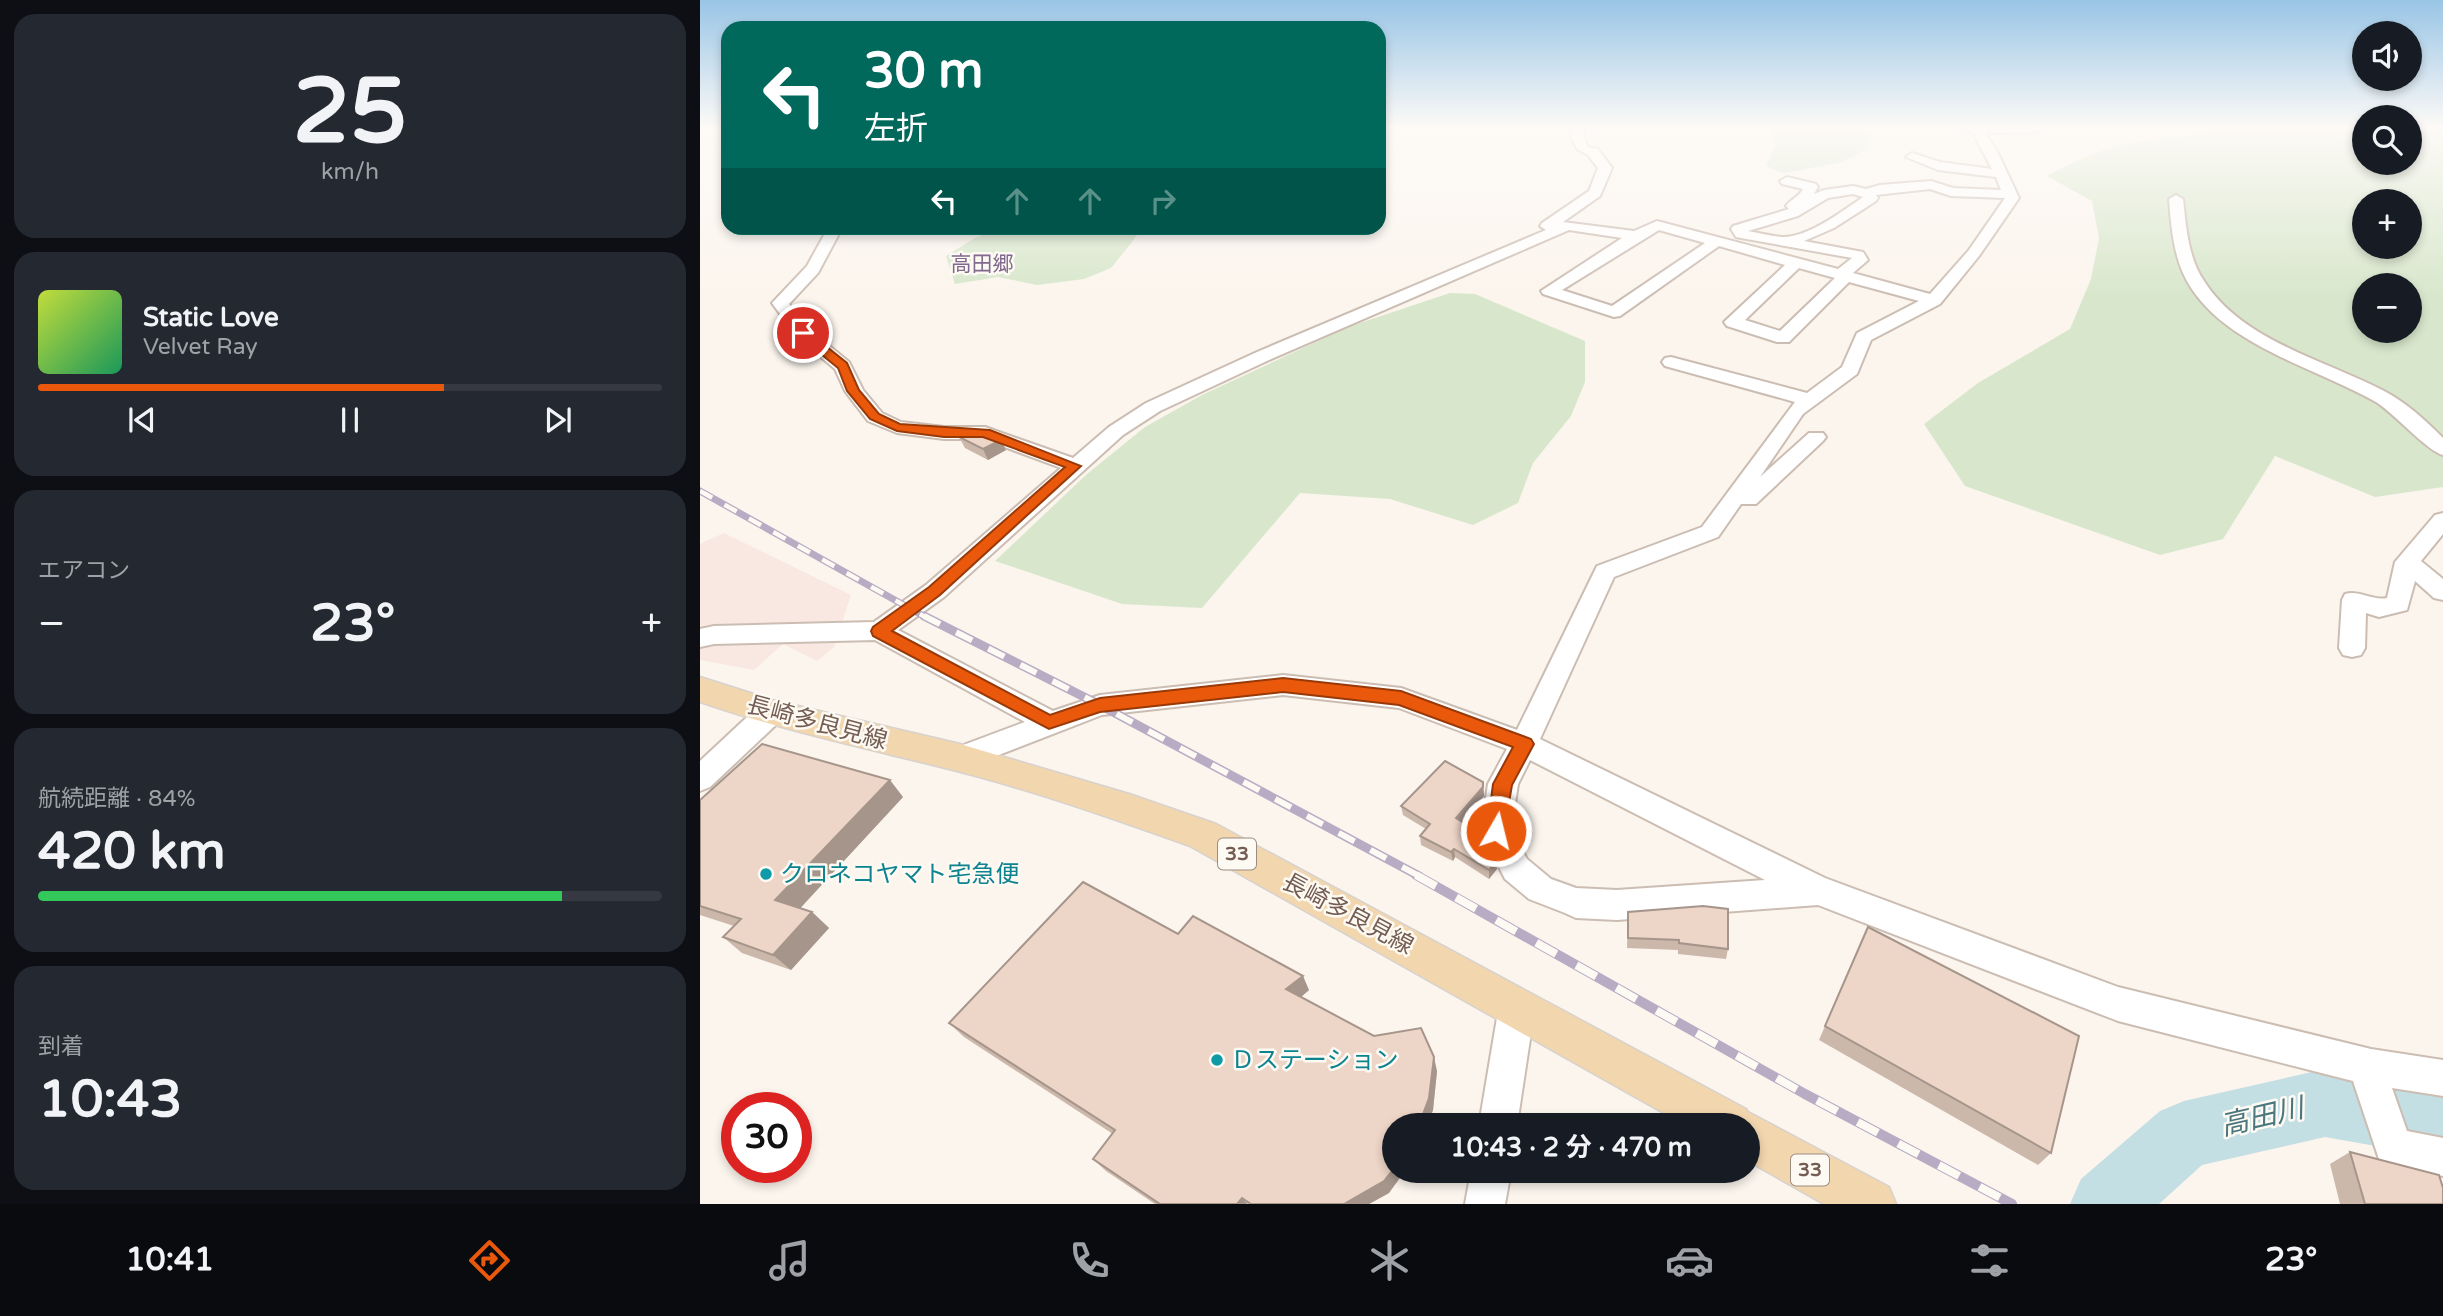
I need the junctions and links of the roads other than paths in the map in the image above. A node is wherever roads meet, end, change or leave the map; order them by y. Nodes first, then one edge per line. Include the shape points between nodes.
1 (1599, 184) edge
2 (1800, 184) edge
3 (2005, 184) edge
4 (1867, 193) junction
5 (2010, 194) junction
6 (2176, 199) dead end
7 (1788, 214) junction
8 (832, 235) edge
9 (1636, 236) junction
10 (1542, 238) junction
11 (1717, 241) junction
12 (1782, 242) junction
13 (1796, 263) junction
14 (1844, 276) junction
15 (1934, 300) junction
16 (1671, 362) dead end
17 (1810, 400) junction
18 (1816, 438) dead end
19 (2443, 449) edge
20 (1074, 466) junction
21 (1735, 495) junction
22 (2443, 520) edge
23 (2407, 562) junction
24 (2443, 592) edge
25 (879, 631) junction
26 (700, 638) edge
27 (2352, 648) dead end
28 (700, 689) edge
29 (770, 713) junction
30 (1049, 722) junction
31 (1524, 744) junction
32 (960, 758) junction
33 (700, 779) edge
34 (1820, 891) junction
35 (1517, 1006) junction
36 (2371, 1075) junction
37 (2443, 1077) edge
38 (1500, 1113) edge
39 (1709, 1113) edge
40 (1760, 1142) edge
41 (2443, 1157) edge
42 (1489, 1183) edge
43 (1485, 1204) edge
44 (1872, 1204) edge

1 - 10 street via 1595,194 1547,225
2 - 7 street via 1811,187
3 - 5 street
4 - 5 street via 1931,185 1951,192
4 - 7 street via 1824,194
4 - 12 street via 1871,198 1820,232
5 - 15 street via 2012,198 1974,253
6 - 19 street via 2188,266 2197,285 2225,314 2279,348 2379,396
7 - 12 street via 1738,229 1741,234
8 - 20 street via 804,284 780,303 803,333 843,366 854,391 875,417 897,427 985,433
9 - 10 street via 1567,225
9 - 11 street via 1657,225
9 - 11 street via 1549,291 1614,313
10 - 20 street via 1153,407
11 - 13 street
12 - 14 street via 1858,255 1860,260
13 - 14 street
13 - 14 street via 1733,322 1783,338
14 - 15 street
15 - 17 street via 1863,337 1850,370
16 - 17 street
17 - 21 street via 1796,411
18 - 21 street via 1748,499
20 - 25 street via 934,591
21 - 31 street via 1710,532 1605,572
22 - 23 street
23 - 24 street
23 - 27 street via 2398,604 2379,608 2354,600
25 - 26 street
25 - 30 street
28 - 29 main road, 長崎多良見線 / 33
29 - 32 main road, 長崎多良見線 / 33
29 - 33 street
30 - 31 street via 1100,705 1283,685 1401,698
30 - 32 street
31 - 34 street
31 - 34 street via 1503,784 1496,831 1516,869 1540,888 1576,904 1617,905
32 - 35 main road, 長崎多良見線 / 33 via 1202,835
34 - 36 street via 2118,1004
35 - 38 street
35 - 39 main road, 長崎多良見線 / 33
36 - 37 street
36 - 41 street via 2394,1148
40 - 44 main road, 33
42 - 43 street

